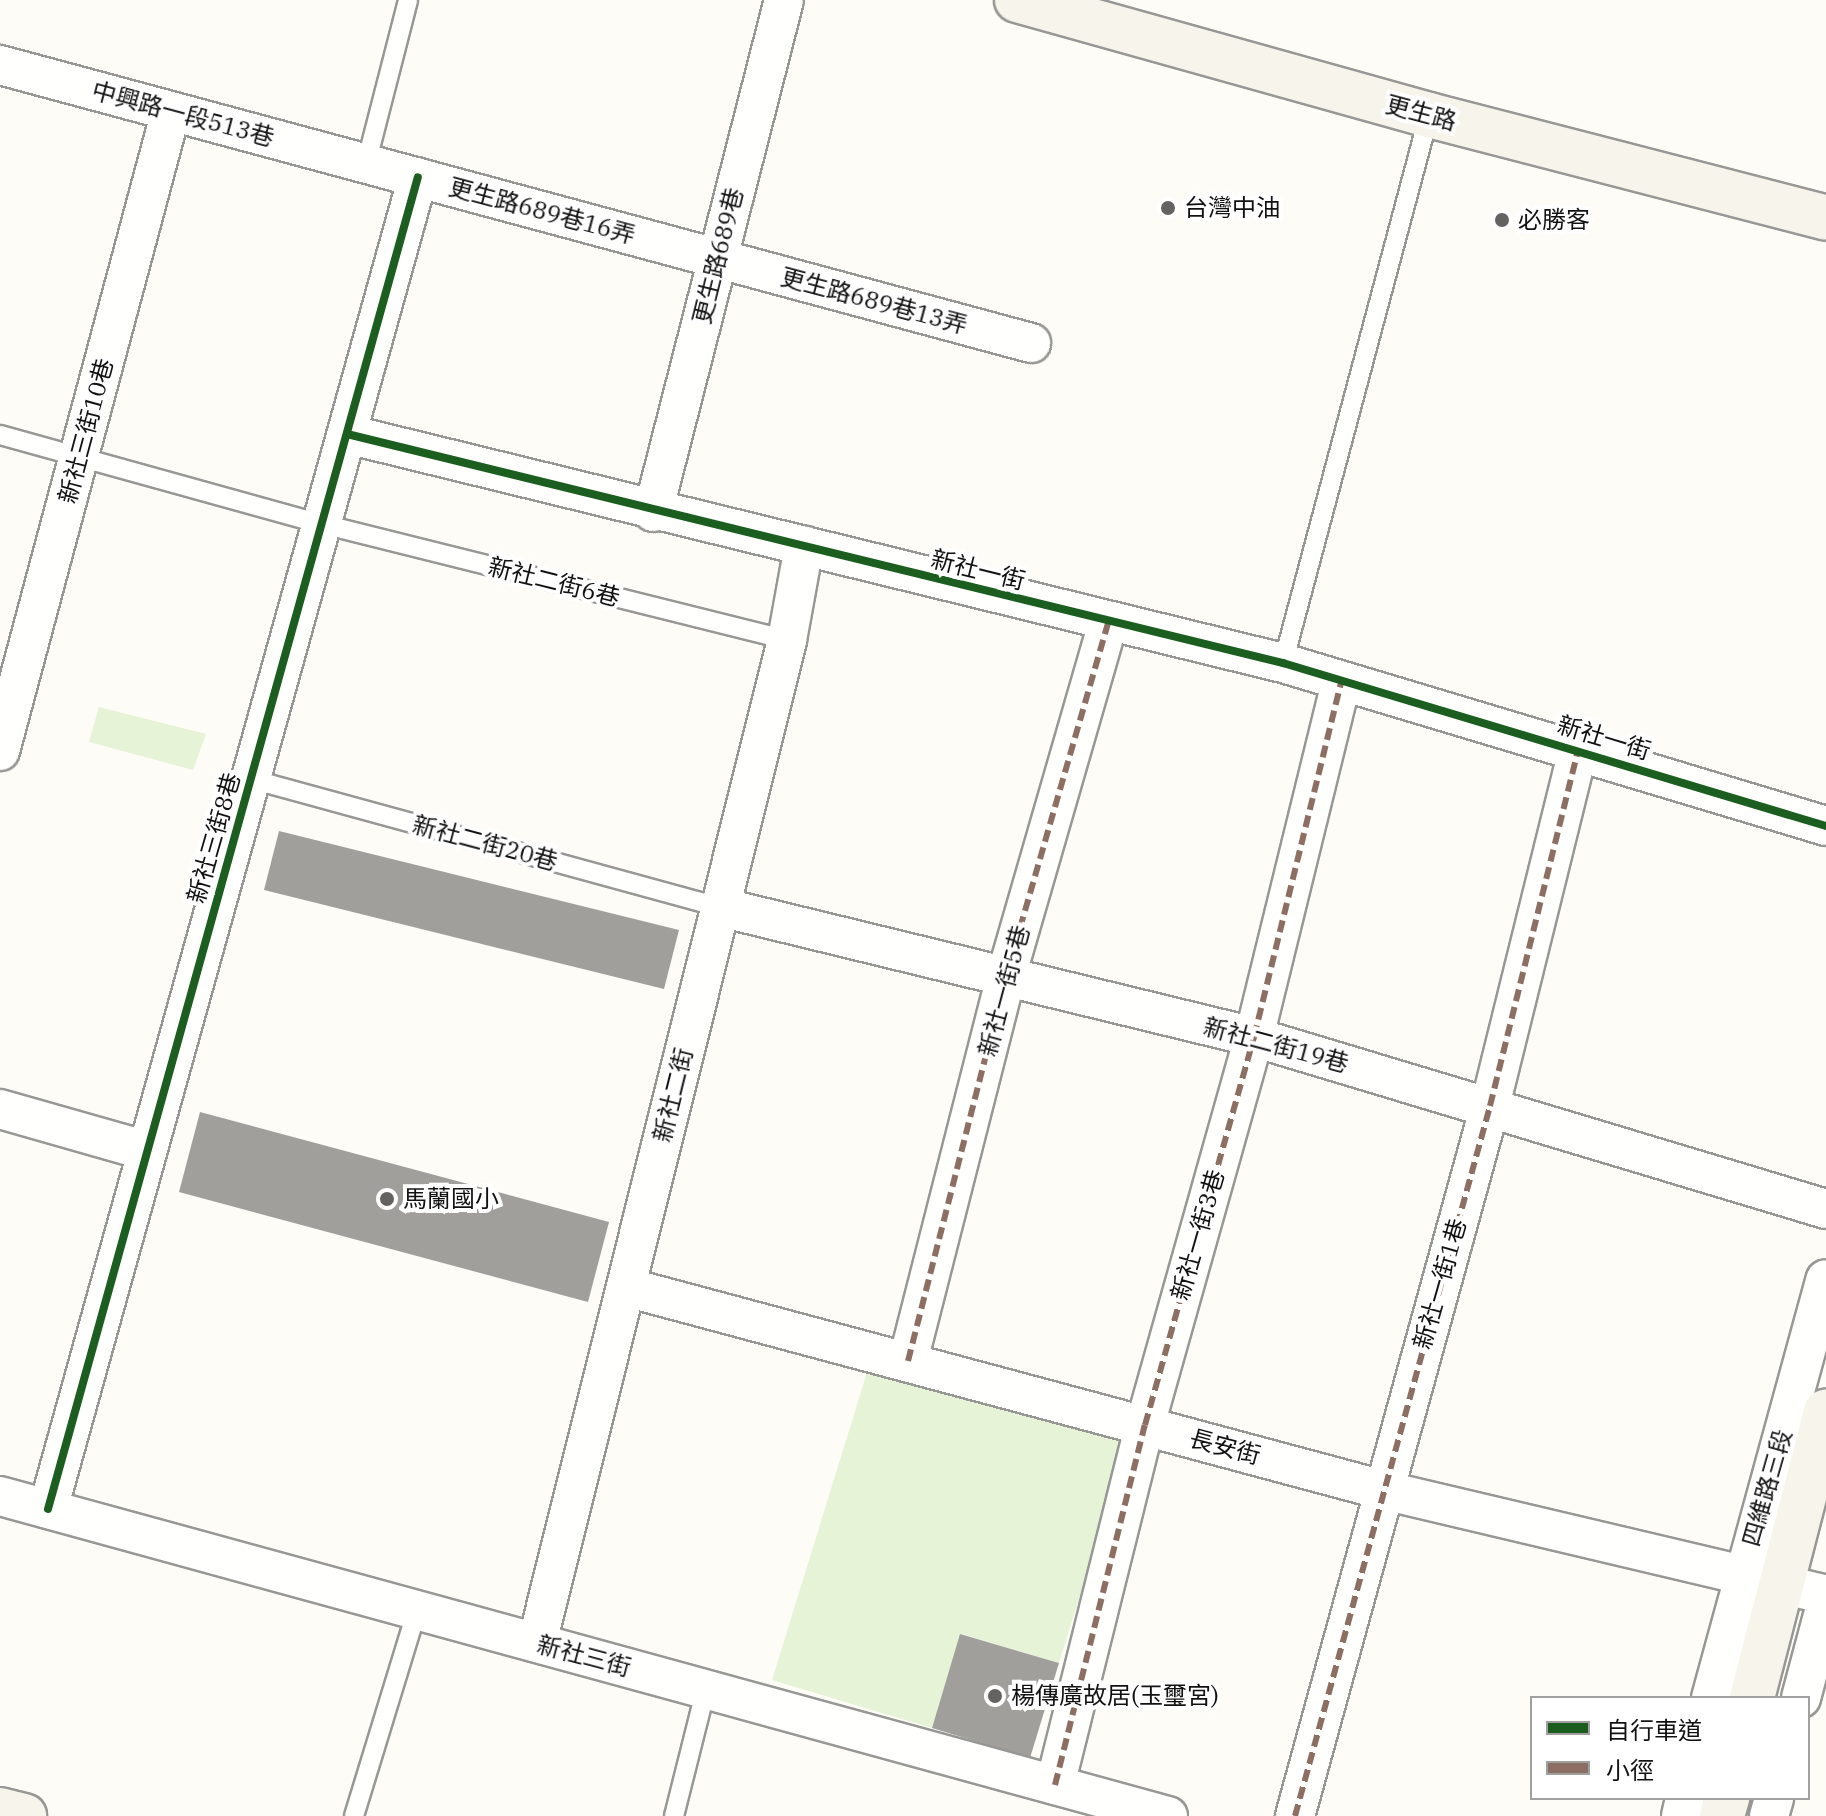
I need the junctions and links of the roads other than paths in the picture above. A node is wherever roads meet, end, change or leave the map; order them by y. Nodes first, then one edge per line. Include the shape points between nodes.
1 (408, 0) edge
2 (784, 0) edge
3 (1017, 0) edge
4 (0, 65) edge
5 (171, 111) junction
6 (1429, 115) junction
7 (366, 164) junction
8 (418, 177) junction
9 (1826, 218) edge
10 (717, 259) junction
11 (1031, 343) dead end
12 (347, 434) junction
13 (0, 435) edge
14 (79, 457) junction
15 (653, 512) junction
16 (322, 524) junction
17 (804, 546) junction
18 (1108, 624) junction
19 (787, 640) junction
20 (1283, 663) junction
21 (1341, 684) junction
22 (1578, 750) junction
23 (0, 751) edge
24 (251, 779) junction
25 (1826, 826) edge
26 (720, 907) junction
27 (1005, 980) junction
28 (1254, 1037) junction
29 (1490, 1106) junction
30 (0, 1109) edge
31 (147, 1151) junction
32 (1826, 1209) edge
33 (1826, 1279) edge
34 (626, 1287) junction
35 (908, 1361) junction
36 (1826, 1411) edge
37 (1145, 1425) junction
38 (1383, 1490) junction
39 (0, 1496) edge
40 (48, 1509) junction
41 (1762, 1582) junction
42 (1826, 1595) edge
43 (1826, 1604) edge
44 (417, 1610) junction
45 (537, 1643) junction
46 (706, 1689) junction
47 (1712, 1696) edge
48 (1752, 1696) edge
49 (1802, 1696) edge
50 (1055, 1785) junction
51 (0, 1810) edge
52 (24, 1816) edge
53 (354, 1816) edge
54 (674, 1816) edge
55 (1168, 1816) edge
56 (1295, 1816) edge

1 - 7 lane
2 - 10 street, 更生路689巷
3 - 6 street, 更生路
4 - 5 street, 中興路一段513巷
5 - 7 street, 中興路一段513巷
5 - 14 street, 新社三街10巷
6 - 9 street, 更生路
6 - 20 lane
7 - 8 street, 更生路689巷16弄
8 - 10 street, 更生路689巷16弄
8 - 12 street, 新社三街8巷
10 - 11 street, 更生路689巷13弄
10 - 15 street, 更生路689巷
12 - 15 street, 新社一街
12 - 16 street, 新社三街8巷
13 - 14 lane, 新社二街6巷
14 - 16 lane, 新社二街6巷
14 - 23 street, 新社三街10巷
15 - 17 street, 新社一街
16 - 19 lane, 新社二街6巷
16 - 24 street, 新社三街8巷
17 - 18 street, 新社一街
17 - 19 street, 新社二街
18 - 20 street, 新社一街
18 - 27 street, 新社一街5巷
19 - 26 street, 新社二街
20 - 21 street, 新社一街
21 - 22 street, 新社一街
21 - 28 street, 新社一街3巷
22 - 25 street, 新社一街
22 - 29 street, 新社一街1巷
24 - 26 lane, 新社二街20巷
24 - 31 street, 新社三街8巷
26 - 27 street, 新社二街19巷
26 - 34 street, 新社二街
27 - 28 street, 新社二街19巷
27 - 35 street, 新社一街5巷
28 - 29 street, 新社二街19巷
28 - 37 street, 新社一街3巷
29 - 32 street, 新社二街19巷
29 - 38 street, 新社一街1巷
30 - 31 street
31 - 40 street, 新社三街8巷
33 - 41 street, 四維路三段
34 - 35 street, 長安街
34 - 45 street, 新社二街
35 - 37 street, 長安街
36 - 41 street, 四維路三段
37 - 38 street, 長安街
37 - 50 street, 新社一街3巷
38 - 41 street, 長安街
38 - 56 street, 新社一街1巷
39 - 40 street, 新社三街
40 - 44 street, 新社三街
41 - 42 street, 長安街
41 - 47 street, 四維路三段
41 - 48 street, 四維路三段
43 - 49 street
44 - 45 street, 新社三街
44 - 53 lane
45 - 46 street, 新社三街
46 - 50 street, 新社三街
46 - 54 lane
50 - 55 street, 新社三街
51 - 52 street

